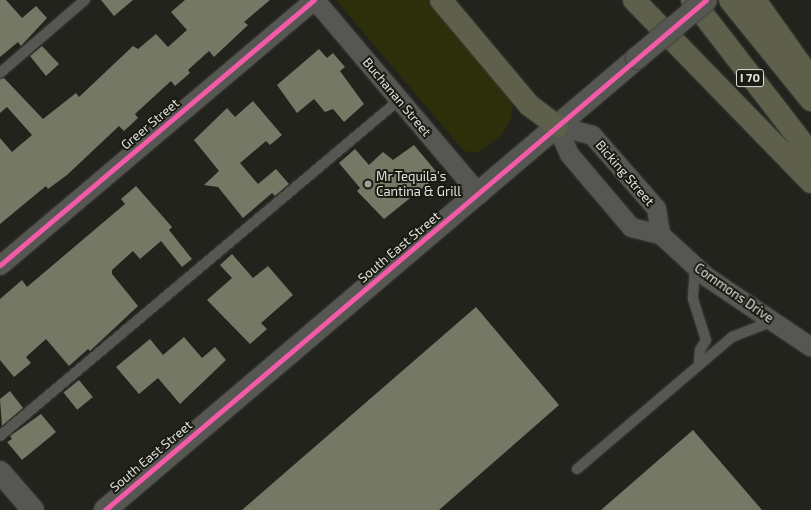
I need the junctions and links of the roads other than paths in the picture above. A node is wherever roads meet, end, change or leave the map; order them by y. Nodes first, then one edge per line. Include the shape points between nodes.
1 (85, 0) edge
2 (315, 0) edge
3 (441, 0) edge
4 (634, 0) edge
5 (692, 0) edge
6 (706, 0) edge
7 (730, 0) edge
8 (755, 0) edge
9 (0, 73) edge
10 (811, 79) edge
11 (399, 100) junction
12 (811, 100) edge
13 (557, 126) junction
14 (811, 154) edge
15 (811, 182) edge
16 (478, 194) junction
17 (660, 234) junction
18 (3, 257) edge
19 (695, 267) junction
20 (773, 320) junction
21 (811, 347) edge
22 (699, 362) junction
23 (0, 436) edge
24 (577, 469) dead end
25 (0, 472) edge
26 (33, 510) edge
27 (105, 510) edge

1 - 9 lane
2 - 11 street, Buchanan Street
2 - 18 street, Greer Street
3 - 13 highway via 529,105
4 - 15 highway
5 - 14 highway, I 70
6 - 13 main road, South East Street, bridge
7 - 12 highway, I 70
8 - 10 highway
11 - 16 street, Buchanan Street
11 - 23 lane
13 - 16 main road, South East Street
13 - 17 street via 569,154 631,227
13 - 17 street, Bicking Street via 592,135 656,208
16 - 27 main road, South East Street
17 - 19 street, Commons Drive
19 - 20 street, Commons Drive
19 - 22 lane via 693,299 706,340 700,350
20 - 21 street, Commons Drive
20 - 22 lane via 732,337 709,359
22 - 24 lane
25 - 26 main road

